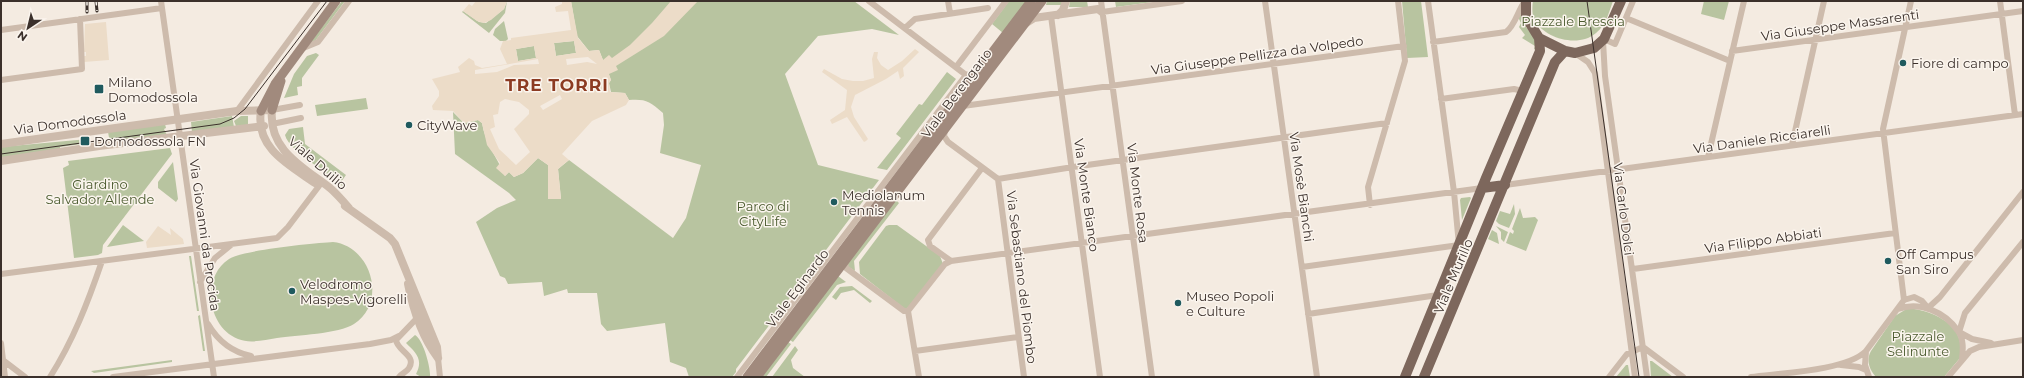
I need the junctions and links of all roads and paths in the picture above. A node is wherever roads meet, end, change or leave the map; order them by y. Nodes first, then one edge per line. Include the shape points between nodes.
1 (161, 1) edge
2 (318, 1) edge
3 (336, 1) edge
4 (349, 1) edge
5 (869, 1) edge
6 (948, 1) edge
7 (1006, 1) edge
8 (1066, 1) edge
9 (1101, 1) edge
10 (1182, 1) edge
11 (1265, 1) edge
12 (1398, 1) edge
13 (1428, 1) edge
14 (1526, 1) edge
15 (1621, 1) edge
16 (1633, 1) edge
17 (1744, 1) edge
18 (1824, 1) edge
19 (1911, 1) edge
20 (2000, 1) edge
21 (1038, 2) edge
22 (162, 8) junction
23 (988, 8) dead end
24 (2023, 11) edge
25 (1102, 12) junction
26 (950, 13) junction
27 (2001, 14) junction
28 (1054, 15) junction
29 (1626, 18) junction
30 (80, 19) junction
31 (1025, 24) junction
32 (1905, 27) junction
33 (905, 28) junction
34 (1, 30) edge
35 (1539, 38) junction
36 (1815, 39) junction
37 (1604, 40) junction
38 (1433, 42) junction
39 (1404, 46) junction
40 (300, 50) junction
41 (1567, 51) junction
42 (1732, 52) junction
43 (1730, 61) junction
44 (1275, 63) junction
45 (289, 65) junction
46 (956, 66) junction
47 (977, 73) junction
48 (966, 74) junction
49 (1, 80) edge
50 (1112, 85) junction
51 (1523, 91) junction
52 (1061, 92) junction
53 (1441, 99) junction
54 (300, 105) dead end
55 (963, 106) junction
56 (272, 110) junction
57 (237, 111) junction
58 (261, 111) junction
59 (2023, 114) edge
60 (2015, 115) junction
61 (301, 118) dead end
62 (178, 119) junction
63 (1387, 123) junction
64 (272, 124) junction
65 (260, 128) junction
66 (946, 129) junction
67 (1883, 133) junction
68 (180, 137) junction
69 (1284, 137) junction
70 (1, 144) edge
71 (1792, 145) junction
72 (1708, 157) junction
73 (1122, 160) junction
74 (1, 161) edge
75 (1072, 166) junction
76 (982, 168) junction
77 (1619, 170) junction
78 (1608, 171) junction
79 (998, 179) junction
80 (319, 186) junction
81 (1505, 186) junction
82 (1482, 188) junction
83 (1454, 192) junction
84 (2023, 192) edge
85 (890, 194) junction
86 (1370, 205) junction
87 (350, 208) junction
88 (1295, 214) junction
89 (869, 215) junction
90 (1896, 233) junction
91 (1132, 236) junction
92 (2023, 242) edge
93 (1083, 243) junction
94 (232, 244) junction
95 (1459, 245) junction
96 (196, 249) junction
97 (1007, 253) junction
98 (102, 261) junction
99 (825, 261) joint
100 (951, 261) junction
101 (845, 262) junction
102 (1302, 266) junction
103 (1633, 269) junction
104 (1, 274) edge
105 (815, 280) junction
106 (200, 282) junction
107 (1438, 296) junction
108 (1904, 300) junction
109 (1928, 308) junction
110 (1898, 309) junction
111 (908, 311) junction
112 (1308, 314) junction
113 (420, 315) junction
114 (206, 320) junction
115 (1959, 332) junction
116 (399, 336) junction
117 (1018, 337) junction
118 (2023, 340) edge
119 (1, 343) edge
120 (1995, 344) junction
121 (1643, 347) junction
122 (1632, 351) junction
123 (1866, 351) junction
124 (915, 352) junction
125 (258, 358) junction
126 (438, 358) joint
127 (1962, 359) junction
128 (4, 361) junction
129 (212, 363) junction
130 (1840, 365) junction
131 (766, 366) junction
132 (1866, 370) junction
133 (401, 375) edge
134 (5, 377) edge
135 (25, 377) edge
136 (50, 377) edge
137 (113, 377) edge
138 (214, 377) edge
139 (440, 377) edge
140 (736, 377) edge
141 (747, 377) edge
142 (757, 377) edge
143 (918, 377) edge
144 (1024, 377) edge
145 (1100, 377) edge
146 (1152, 377) edge
147 (1317, 377) edge
148 (1405, 377) edge
149 (1424, 377) edge
150 (1610, 377) edge
151 (1635, 377) edge
152 (1647, 377) edge
153 (1683, 377) edge
154 (1751, 377) edge
155 (1869, 377) edge
156 (1948, 377) edge

1 - 22 street, Via Giovanni da Procida
2 - 57 street
3 - 40 main road
4 - 40 street via 318,42
5 - 33 street
6 - 26 street
7 - 46 street, Viale Berengario
8 - 28 street via 1063,10
9 - 25 street, Via Monte Rosa
10 - 25 street
11 - 44 street, Via Mosè Bianchi
12 - 39 street
13 - 38 street, Viale Murillo
14 - 35 main road via 1526,17
14 - 38 street via 1506,32
15 - 37 main road
16 - 29 street
17 - 42 street
18 - 36 street
19 - 32 street
20 - 27 street
21 - 28 street via 1042,10
21 - 31 main road, Viale Berengario
21 - 47 main road, Viale Berengario
22 - 30 street
22 - 62 street, Via Giovanni da Procida
23 - 26 street
24 - 27 street, Via Giuseppe Massarenti
25 - 28 street via 1098,9
25 - 50 street, Via Monte Rosa
26 - 33 street via 915,19
27 - 32 street, Via Giuseppe Massarenti
27 - 60 street
28 - 31 street via 1032,19
28 - 52 street, Via Monte Bianco
29 - 37 street via 1615,44
29 - 43 street
30 - 34 street
30 - 49 street via 82,69
31 - 55 main road, Viale Berengario
32 - 36 street, Via Giuseppe Massarenti
32 - 67 street
33 - 46 street
35 - 41 main road
35 - 51 main road, Viale Murillo via 1540,51
36 - 42 street, Via Giuseppe Massarenti
36 - 71 street
37 - 41 main road via 1585,52
37 - 77 street, Via Carlo Dolci via 1603,65
38 - 53 street, Viale Murillo
39 - 44 street, Via Giuseppe Pellizza da Volpedo
39 - 63 street via 1405,58
40 - 45 main road
41 - 78 street, Via Carlo Dolci via 1588,62 1594,69
41 - 81 main road, Viale Murillo via 1556,62
42 - 43 street
43 - 72 street
44 - 50 street, Via Giuseppe Pellizza da Volpedo
44 - 69 street, Via Mosè Bianchi
45 - 56 main road
45 - 58 main road via 268,94
46 - 48 street
47 - 48 street, Viale Berengario
47 - 85 main road, Viale Berengario
48 - 99 street, Viale Berengario
50 - 52 street, Via Giuseppe Pellizza da Volpedo
50 - 73 street, Via Monte Rosa
51 - 53 street via 1514,89
51 - 82 main road, Viale Murillo
52 - 55 street, Via Giuseppe Pellizza da Volpedo
52 - 75 street, Via Monte Bianco
53 - 83 street, Viale Murillo
54 - 56 street
55 - 66 main road, Viale Berengario
56 - 58 street, Via Domodossola
56 - 64 street, Viale Duilio
57 - 58 street, Via Domodossola
57 - 62 street, Via Domodossola
58 - 65 street
59 - 60 street, Via Daniele Ricciarelli
60 - 67 street, Via Daniele Ricciarelli
61 - 64 street
62 - 68 street, Via Giovanni da Procida
62 - 70 street, Via Domodossola
63 - 69 street
63 - 86 street via 1368,187
64 - 65 street
64 - 87 street, Viale Duilio via 277,142 285,153 331,189
65 - 68 street
65 - 80 street, Viale Duilio via 264,140 272,151
66 - 76 street via 944,136 947,141
66 - 85 main road, Viale Berengario
67 - 71 street, Via Daniele Ricciarelli
67 - 90 street
68 - 74 street
68 - 96 street, Via Giovanni da Procida
69 - 73 street
69 - 88 street, Via Mosè Bianchi
71 - 72 street, Via Daniele Ricciarelli
72 - 77 street, Via Daniele Ricciarelli
73 - 75 street
73 - 91 street, Via Monte Rosa
75 - 79 street
75 - 93 street, Via Monte Bianco
76 - 79 street
76 - 100 street via 930,236 928,243
77 - 78 street, Via Daniele Ricciarelli
77 - 103 street, Via Carlo Dolci
78 - 81 street, Via Daniele Ricciarelli
78 - 122 street, Via Carlo Dolci
79 - 97 street, Via Sebastiano del Piombo
80 - 87 street, Viale Duilio
80 - 94 street via 282,235 277,238
81 - 82 main road
81 - 149 main road, Viale Murillo
82 - 83 street
82 - 95 main road, Viale Murillo
83 - 86 street
83 - 95 street, Viale Murillo
84 - 109 street via 1940,298
85 - 89 main road
85 - 101 main road
86 - 88 street
87 - 113 street, Viale Duilio via 395,244
88 - 91 street
88 - 102 street, Via Mosè Bianchi
89 - 101 main road via 866,227 846,253
89 - 105 main road, Viale Eginardo
90 - 103 street, Via Filippo Abbiati
90 - 108 street
91 - 93 street
91 - 146 street, Via Monte Rosa
92 - 115 street via 1965,313
93 - 97 street
93 - 145 street, Via Monte Bianco
94 - 96 street
94 - 106 street via 215,258
95 - 102 street
95 - 107 main road, Viale Murillo
96 - 98 street
96 - 106 street, Via Giovanni da Procida
97 - 100 street
97 - 117 street, Via Sebastiano del Piombo
98 - 104 street
98 - 136 street via 72,339
99 - 105 street, Viale Eginardo
100 - 111 street via 945,264
101 - 111 street via 846,268 904,312
101 - 131 main road, Viale Eginardo
102 - 112 street, Via Mosè Bianchi
103 - 121 street, Via Carlo Dolci
105 - 131 main road via 818,290 777,344
105 - 140 street, Viale Eginardo
105 - 141 main road, Viale Eginardo
106 - 114 street, Via Giovanni da Procida
107 - 112 street
107 - 148 main road, Viale Murillo
108 - 109 street via 1914,297
108 - 110 street
109 - 110 street via 1914,305
109 - 115 street via 1944,317
110 - 123 street
111 - 124 street
112 - 147 street, Via Mosè Bianchi
113 - 116 street
113 - 126 street, Viale Duilio via 437,347
114 - 125 street via 214,335 224,344 243,354
114 - 129 street, Via Giovanni da Procida
115 - 120 street via 1972,339
115 - 127 street via 1963,346
116 - 125 street via 370,344
116 - 133 street via 397,344 410,360 410,367
117 - 124 street
117 - 144 street, Via Sebastiano del Piombo
118 - 120 street
119 - 128 street
120 - 127 street via 1970,351
121 - 122 street
121 - 152 street, Via Carlo Dolci
121 - 153 street
122 - 150 street via 1623,358
122 - 151 street, Via Carlo Dolci
123 - 130 street via 1858,358
123 - 132 street
124 - 143 street
125 - 129 street
126 - 139 street
127 - 156 street
128 - 134 street
128 - 135 street
129 - 137 street
129 - 138 street, Via Giovanni da Procida
130 - 132 street
130 - 154 street
131 - 142 main road, Viale Eginardo
132 - 155 street

